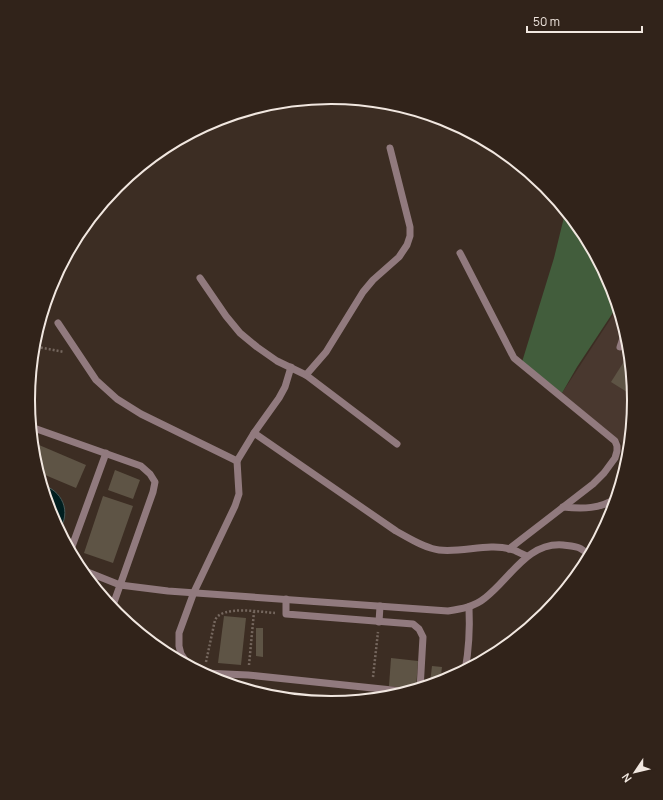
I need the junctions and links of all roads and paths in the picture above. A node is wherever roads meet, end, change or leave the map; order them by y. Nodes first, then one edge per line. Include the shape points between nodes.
1 (390, 148) dead end
2 (460, 253) dead end
3 (200, 278) dead end
4 (58, 323) dead end
5 (622, 341) edge
6 (40, 347) edge
7 (620, 347) dead end
8 (80, 355) junction
9 (291, 368) junction
10 (306, 375) junction
11 (37, 429) edge
12 (254, 434) junction
13 (397, 444) dead end
14 (106, 453) junction
15 (238, 460) junction
16 (609, 504) edge
17 (563, 507) junction
18 (73, 544) edge
19 (509, 549) junction
20 (586, 552) edge
21 (527, 556) junction
22 (92, 574) edge
23 (120, 585) junction
24 (194, 592) junction
25 (286, 599) junction
26 (114, 601) edge
27 (380, 606) junction
28 (469, 607) junction
29 (254, 612) junction
30 (286, 614) junction
31 (379, 622) junction
32 (183, 657) edge
33 (466, 664) edge
34 (205, 668) edge
35 (219, 674) edge
36 (248, 675) junction
37 (420, 683) edge
38 (372, 688) junction
39 (392, 690) edge

1 - 10 lane via 410,227 407,245 399,257 363,292 326,352
2 - 17 lane via 514,358 610,436 617,446 615,458 604,473
3 - 9 lane via 240,333 277,361
4 - 8 lane
5 - 7 lane
6 - 8 path
8 - 15 lane via 96,380 117,399 141,414
9 - 10 lane
9 - 12 lane via 279,398
10 - 13 lane
11 - 14 lane
12 - 15 lane
12 - 19 lane via 396,531 415,541 438,550
14 - 18 lane
14 - 23 lane via 141,466 155,482
15 - 24 lane via 239,494
16 - 17 lane via 592,508
17 - 19 lane
19 - 21 lane
20 - 21 lane via 579,546 557,544 541,548
21 - 28 lane via 497,589 484,600
22 - 23 lane
23 - 24 lane
23 - 26 lane
24 - 25 lane
24 - 32 lane via 179,633 178,646
25 - 27 lane
25 - 30 lane
27 - 28 lane via 448,611
27 - 31 lane
28 - 33 lane via 470,630
29 - 30 path
29 - 34 path via 227,611 217,616
29 - 36 path
30 - 31 lane
31 - 37 lane via 413,624 419,629 423,637
31 - 38 path
35 - 36 lane
36 - 38 lane
38 - 39 lane

